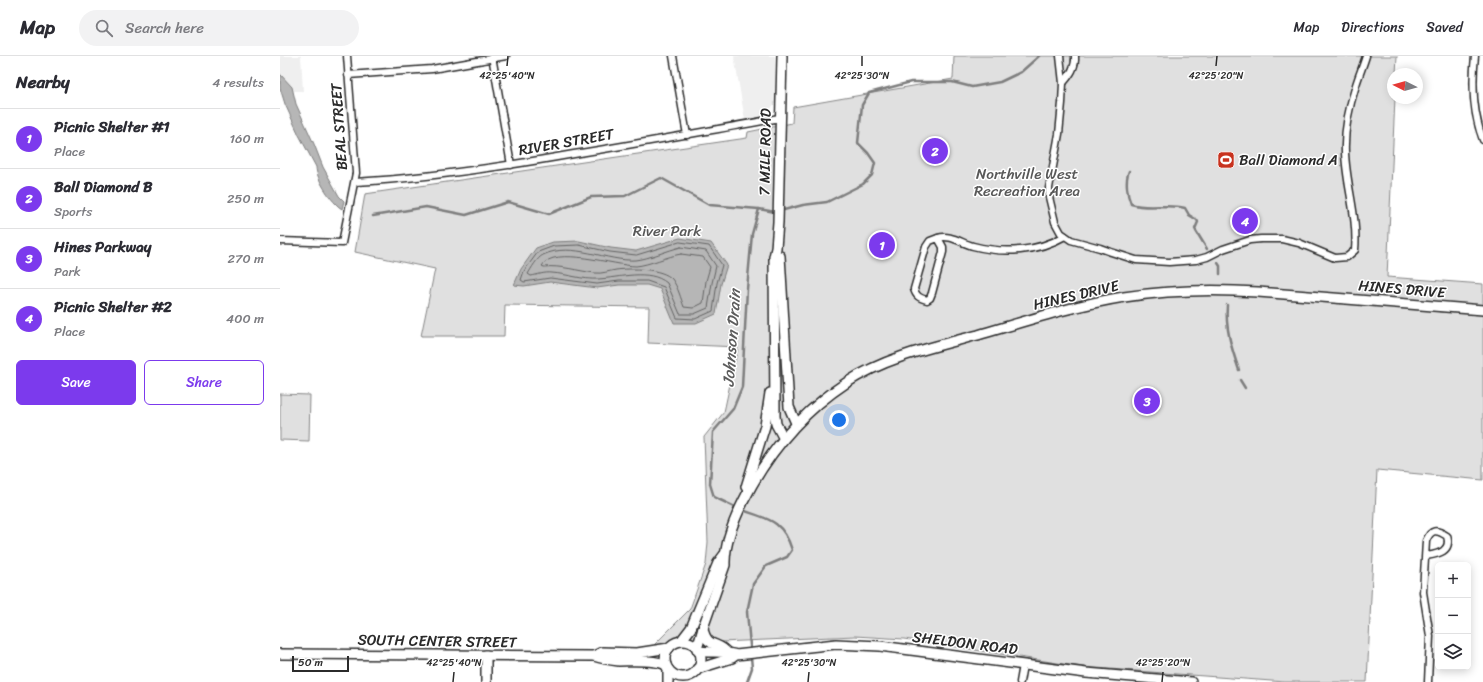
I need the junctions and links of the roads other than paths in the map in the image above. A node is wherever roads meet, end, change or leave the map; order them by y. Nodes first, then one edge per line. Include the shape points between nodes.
1 (347, 56) edge
2 (506, 56) edge
3 (673, 56) edge
4 (782, 56) edge
5 (1060, 56) edge
6 (1075, 56) edge
7 (1365, 56) edge
8 (1475, 56) edge
9 (492, 57) edge
10 (348, 74) junction
11 (1064, 83) junction
12 (780, 118) junction
13 (687, 135) junction
14 (1483, 140) edge
15 (511, 165) junction
16 (355, 182) junction
17 (1065, 236) junction
18 (938, 238) junction
19 (280, 241) edge
20 (776, 248) junction
21 (1483, 310) edge
22 (775, 340) junction
23 (796, 423) junction
24 (783, 437) junction
25 (742, 502) junction
26 (724, 555) junction
27 (1426, 556) junction
28 (703, 629) junction
29 (681, 642) junction
30 (669, 648) junction
31 (698, 650) junction
32 (280, 654) edge
33 (736, 654) junction
34 (486, 655) junction
35 (594, 656) junction
36 (1023, 665) junction
37 (667, 667) junction
38 (697, 669) junction
39 (683, 679) edge
40 (1137, 680) edge
41 (486, 682) edge
42 (668, 682) edge
43 (1020, 682) edge
44 (1191, 682) edge
45 (1428, 682) edge

1 - 10 street, BEAL STREET
2 - 9 street
3 - 13 street
4 - 12 street, 7 MILE ROAD
5 - 11 street
6 - 11 street via 1073,69
7 - 17 street via 1346,131 1347,176 1356,224 1355,250 1347,257 1335,258 1282,239 1261,239 1236,244 1196,260 1136,260
8 - 14 street via 1473,70 1476,111
9 - 10 street via 432,69
9 - 15 street
10 - 16 street, BEAL STREET
11 - 17 street via 1060,134 1048,188 1055,222
12 - 13 street, RIVER STREET
12 - 20 street, 7 MILE ROAD
13 - 15 street, RIVER STREET
15 - 16 street, RIVER STREET via 420,177
16 - 19 street, BEAL STREET via 342,243
17 - 18 street via 1035,248 1017,250 973,246 945,236
18 - 18 street via 926,246 914,289 921,299 927,300 932,293 943,252
20 - 22 street, 7 MILE ROAD
20 - 23 street, 7 MILE ROAD via 780,255 789,407
21 - 23 street, HINES DRIVE via 1224,290 1166,292 1123,297 898,358 848,382
22 - 24 street, 7 MILE ROAD via 775,416
22 - 25 street via 765,426
23 - 24 street, HINES DRIVE
24 - 25 street, HINES DRIVE
25 - 26 street
26 - 28 street via 724,565
26 - 29 street via 718,562 691,628
27 - 27 street via 1440,553 1446,548 1447,536 1440,531 1429,534 1426,541
27 - 45 street via 1423,592 1430,636
28 - 31 street
28 - 33 street via 708,641
29 - 30 street via 676,642
29 - 31 street via 690,643
30 - 35 street, SOUTH CENTER STREET via 637,652 602,652
30 - 37 street via 665,656
31 - 33 street, SHELDON ROAD
31 - 38 street via 700,662
32 - 34 street, SOUTH CENTER STREET
33 - 36 street, SHELDON ROAD via 854,644
33 - 38 street, SHELDON ROAD via 732,658
34 - 35 street, SOUTH CENTER STREET
34 - 41 street
35 - 37 street, SOUTH CENTER STREET via 604,659 646,661
36 - 40 street, SHELDON ROAD
36 - 43 street
37 - 39 street
37 - 42 street
38 - 39 street
40 - 44 street, SHELDON ROAD

